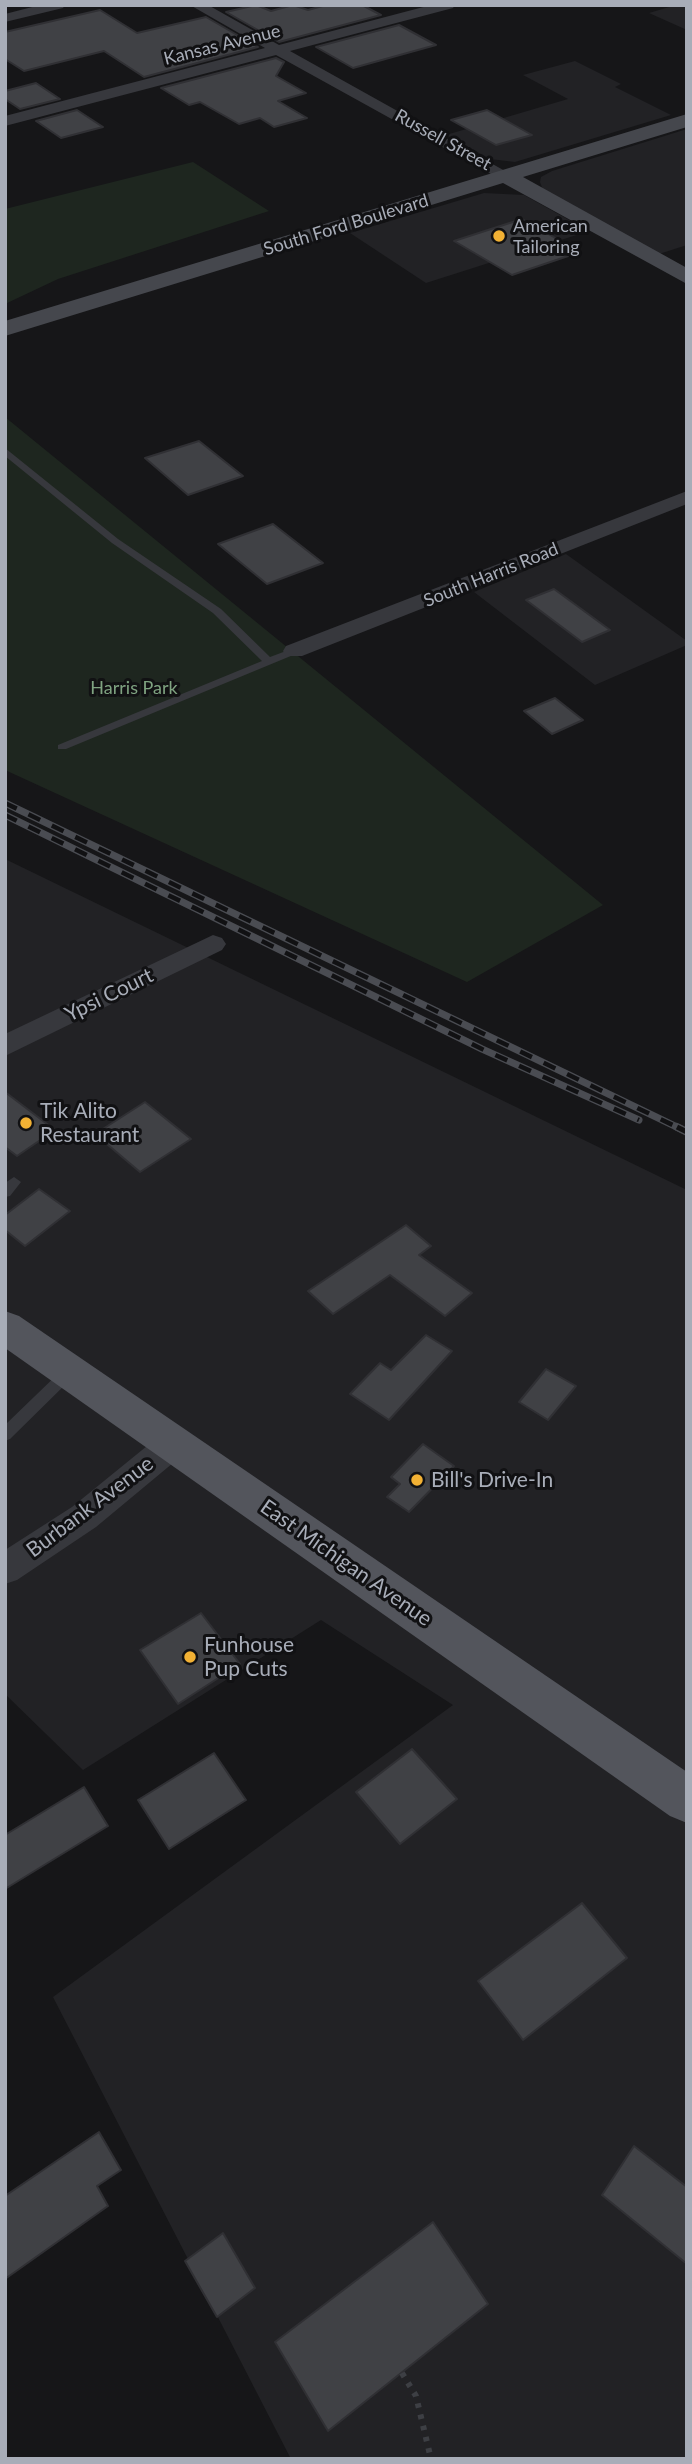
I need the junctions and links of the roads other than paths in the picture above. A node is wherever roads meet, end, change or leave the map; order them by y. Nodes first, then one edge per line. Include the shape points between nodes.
1 (58, 5) edge
2 (197, 5) edge
3 (448, 5) edge
4 (5, 18) edge
5 (279, 50) junction
6 (687, 120) edge
7 (5, 121) edge
8 (506, 176) junction
9 (687, 277) edge
10 (5, 329) edge
11 (5, 451) edge
12 (687, 497) edge
13 (294, 651) joint
14 (269, 662) junction
15 (62, 747) dead end
16 (213, 944) dead end
17 (5, 1046) edge
18 (5, 1327) edge
19 (69, 1371) junction
20 (5, 1435) edge
21 (174, 1443) junction
22 (5, 1569) edge
23 (687, 1800) edge

1 - 4 street
2 - 5 street, Russell Street
3 - 5 street, Kansas Avenue
5 - 7 street, Kansas Avenue
5 - 8 street, Russell Street
6 - 8 main road, South Ford Boulevard
8 - 9 main road, Russell Street
8 - 10 main road, South Ford Boulevard
11 - 14 lane via 115,541 217,611
12 - 13 street, South Harris Road
13 - 14 lane
14 - 15 lane
16 - 17 street, Ypsi Court
18 - 19 main road, East Michigan Avenue
19 - 20 lane
19 - 21 main road, East Michigan Avenue
21 - 22 street, Burbank Avenue via 84,1517
21 - 23 main road, East Michigan Avenue

